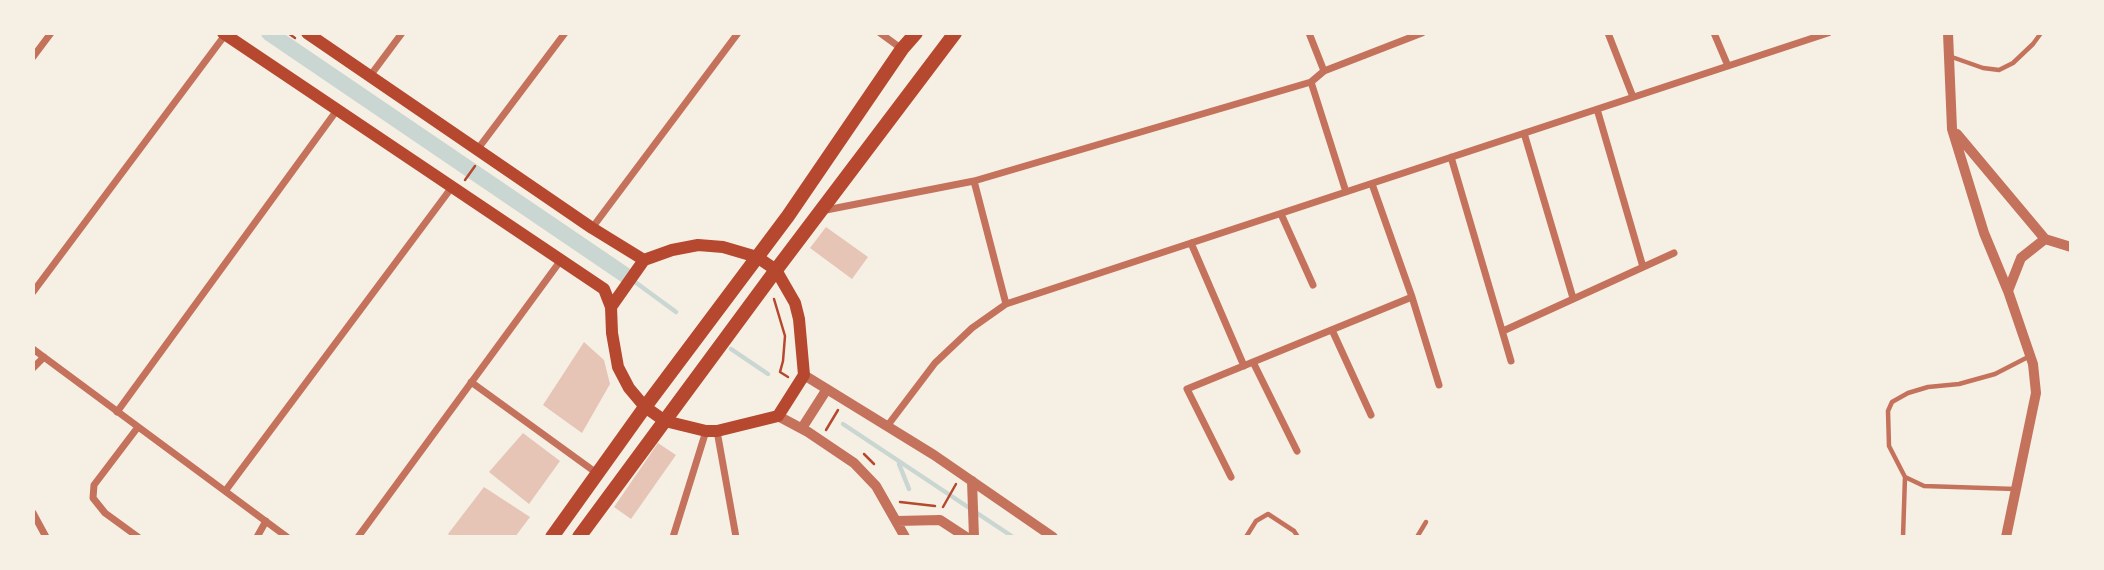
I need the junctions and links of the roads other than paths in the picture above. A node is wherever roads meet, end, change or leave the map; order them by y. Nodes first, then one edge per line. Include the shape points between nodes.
1 (51, 33) edge
2 (307, 33) edge
3 (402, 33) edge
4 (565, 33) edge
5 (738, 33) edge
6 (880, 33) edge
7 (916, 33) edge
8 (955, 33) edge
9 (1309, 33) edge
10 (1422, 33) edge
11 (1608, 33) edge
12 (1714, 33) edge
13 (1798, 33) edge
14 (1828, 33) edge
15 (1948, 33) edge
16 (2041, 33) edge
17 (224, 34) edge
18 (1802, 42) junction
19 (902, 49) junction
20 (1948, 56) junction
21 (33, 57) edge
22 (1728, 66) junction
23 (1324, 71) junction
24 (370, 76) junction
25 (1311, 82) junction
26 (1633, 97) junction
27 (1597, 108) junction
28 (337, 110) junction
29 (1952, 129) junction
30 (1524, 133) junction
31 (480, 152) junction
32 (1973, 153) junction
33 (1451, 158) junction
34 (1961, 159) junction
35 (974, 181) junction
36 (1372, 184) junction
37 (455, 188) junction
38 (1346, 192) junction
39 (821, 211) junction
40 (1281, 214) junction
41 (592, 228) junction
42 (2045, 239) junction
43 (1191, 243) junction
44 (2071, 247) edge
45 (1674, 253) dead end
46 (757, 257) junction
47 (561, 260) junction
48 (640, 265) junction
49 (1643, 267) junction
50 (776, 270) junction
51 (1313, 285) dead end
52 (2008, 291) junction
53 (33, 292) edge
54 (1412, 297) junction
55 (1573, 298) junction
56 (1006, 304) junction
57 (611, 307) junction
58 (1332, 330) junction
59 (1503, 331) junction
60 (33, 349) edge
61 (2030, 356) junction
62 (44, 357) junction
63 (1511, 361) dead end
64 (1253, 362) junction
65 (1244, 366) junction
66 (33, 368) edge
67 (804, 375) junction
68 (471, 383) junction
69 (1439, 385) dead end
70 (827, 389) junction
71 (645, 407) junction
72 (117, 412) junction
73 (1371, 415) dead end
74 (778, 416) junction
75 (665, 421) junction
76 (888, 425) junction
77 (138, 427) junction
78 (802, 428) junction
79 (712, 431) junction
80 (1297, 451) dead end
81 (598, 474) junction
82 (1231, 477) dead end
83 (1905, 477) junction
84 (972, 485) junction
85 (2017, 489) junction
86 (226, 491) junction
87 (33, 513) edge
88 (266, 520) junction
89 (897, 521) junction
90 (1426, 522) dead end
91 (46, 537) edge
92 (138, 537) edge
93 (257, 537) edge
94 (287, 537) edge
95 (358, 537) edge
96 (552, 537) edge
97 (579, 537) edge
98 (673, 537) edge
99 (736, 537) edge
100 (905, 537) edge
101 (966, 537) edge
102 (974, 537) edge
103 (1053, 537) edge
104 (1246, 537) edge
105 (1298, 537) edge
106 (1417, 537) edge
107 (1903, 537) edge
108 (2006, 537) edge

1 - 21 street
2 - 24 main road
3 - 24 street
4 - 31 street
5 - 41 street
6 - 19 street
7 - 19 main road
8 - 39 main road
9 - 23 street
10 - 23 street
11 - 26 street
12 - 22 street
13 - 18 street
14 - 18 street
15 - 20 street
16 - 20 lane via 2013,63 1999,70
17 - 28 main road
17 - 53 street
18 - 22 street
19 - 46 main road
20 - 29 street
22 - 26 street
23 - 25 street
24 - 31 main road
25 - 35 street
25 - 38 street
26 - 27 street
27 - 30 street
27 - 49 street
28 - 37 main road
28 - 72 street
29 - 32 street
29 - 34 street
30 - 33 street
30 - 55 street
31 - 41 main road
32 - 34 street
32 - 42 street
33 - 36 street
33 - 59 street
34 - 52 street
35 - 39 street
35 - 56 street
36 - 38 street
36 - 54 street
37 - 47 main road
37 - 86 street
38 - 40 street
39 - 50 main road
40 - 43 street
40 - 51 street
41 - 48 main road
42 - 44 street
42 - 52 street via 2021,258
43 - 56 street
43 - 65 street
45 - 49 street
46 - 48 main road via 698,245 672,250
46 - 50 main road
46 - 71 main road
47 - 57 main road via 604,289
47 - 68 street
48 - 57 main road
49 - 55 street
50 - 67 main road via 795,303
50 - 75 main road
52 - 61 street
54 - 58 street
54 - 69 street
55 - 59 street
56 - 76 street via 935,363
57 - 71 main road via 618,367
58 - 64 street
58 - 73 street
59 - 63 street
60 - 62 street
61 - 83 lane via 1994,373 1928,387 1892,402 1889,446
61 - 85 street via 2036,393
62 - 66 street
62 - 72 street
64 - 65 street
64 - 80 street
65 - 82 street via 1187,389
67 - 70 street
67 - 74 main road
68 - 81 street
68 - 95 street
70 - 76 street
70 - 78 street
71 - 75 main road
71 - 81 main road
72 - 77 street
74 - 78 street
74 - 79 main road
75 - 79 main road
75 - 97 main road
76 - 84 street
77 - 86 street
77 - 92 street via 94,485 93,498
78 - 89 street via 854,463 876,486
79 - 98 street
79 - 99 street
81 - 96 main road
83 - 85 lane via 1924,486
83 - 107 lane
84 - 102 street
84 - 103 street
85 - 108 street
86 - 88 street
87 - 91 street
88 - 93 street
88 - 94 street
89 - 100 street
89 - 101 street via 940,520
90 - 106 lane
104 - 105 lane via 1256,521 1268,514

